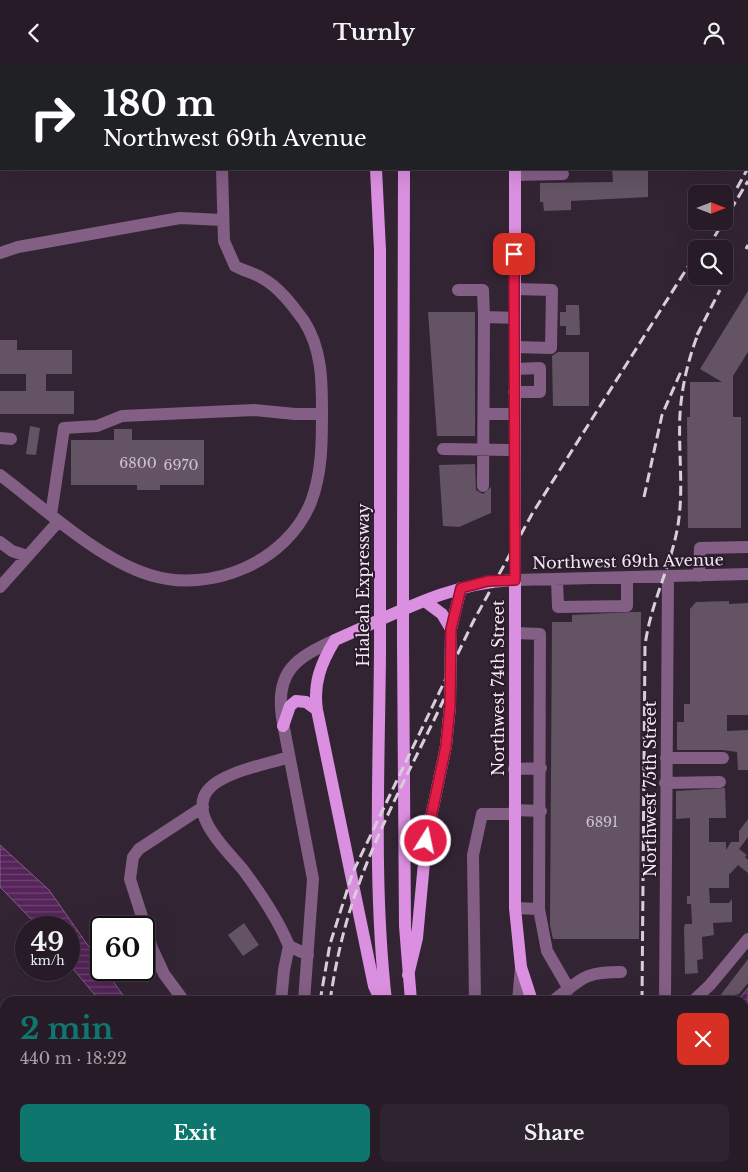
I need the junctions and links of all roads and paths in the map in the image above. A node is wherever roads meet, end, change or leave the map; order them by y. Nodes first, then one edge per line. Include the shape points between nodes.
1 (222, 170) edge
2 (376, 170) edge
3 (404, 170) edge
4 (515, 172) edge
5 (563, 174) dead end
6 (222, 220) junction
7 (0, 253) edge
8 (514, 289) junction
9 (458, 290) dead end
10 (484, 317) junction
11 (514, 318) junction
12 (514, 347) junction
13 (514, 369) junction
14 (514, 392) junction
15 (322, 413) junction
16 (484, 414) junction
17 (514, 414) junction
18 (443, 449) dead end
19 (484, 450) junction
20 (514, 450) junction
21 (0, 475) edge
22 (483, 486) dead end
23 (54, 519) junction
24 (0, 542) edge
25 (748, 547) edge
26 (27, 556) junction
27 (748, 574) edge
28 (699, 576) junction
29 (668, 577) junction
30 (626, 578) junction
31 (515, 580) junction
32 (557, 580) junction
33 (0, 587) edge
34 (461, 588) junction
35 (426, 602) junction
36 (451, 629) junction
37 (514, 633) junction
38 (335, 641) junction
39 (317, 710) junction
40 (283, 727) junction
41 (289, 757) junction
42 (666, 758) junction
43 (723, 758) dead end
44 (541, 768) junction
45 (514, 769) junction
46 (720, 782) dead end
47 (665, 783) junction
48 (203, 807) junction
49 (541, 811) junction
50 (514, 812) junction
51 (514, 908) junction
52 (539, 909) junction
53 (748, 939) edge
54 (290, 946) junction
55 (308, 955) junction
56 (522, 967) junction
57 (621, 972) dead end
58 (408, 975) junction
59 (569, 989) junction
60 (180, 996) edge
61 (281, 996) edge
62 (304, 996) edge
63 (379, 996) edge
64 (385, 996) edge
65 (410, 996) edge
66 (475, 996) edge
67 (519, 996) edge
68 (531, 996) edge
69 (560, 996) edge
70 (666, 996) edge
71 (698, 996) edge

1 - 6 street
2 - 64 main road, Hialeah Expressway, bridge via 380,250 379,880
3 - 58 main road, bridge via 403,824
4 - 5 street
4 - 8 main road, Northwest 74th Street
6 - 7 street via 180,218
6 - 15 street via 224,241 235,265 262,277 305,323 320,366
8 - 11 main road, Northwest 74th Street
8 - 12 street via 552,290 551,348
9 - 10 street via 483,290
10 - 11 street
10 - 16 street
11 - 12 main road, Northwest 74th Street
12 - 13 main road, Northwest 74th Street
13 - 14 main road, Northwest 74th Street
13 - 14 street via 540,368 540,392
14 - 17 main road, Northwest 74th Street
15 - 23 street via 254,410 122,416 97,426 64,428
15 - 23 street via 322,450 310,503 281,544 243,569 206,580 186,581 151,575 122,564
16 - 17 street
16 - 19 street
17 - 20 main road, Northwest 74th Street
18 - 19 street
19 - 20 street
19 - 22 street
20 - 31 main road, Northwest 74th Street
21 - 23 street
23 - 26 street
24 - 26 street
25 - 28 street via 700,548
26 - 33 street
27 - 28 street, Northwest 69th Avenue
28 - 29 street, Northwest 69th Avenue
29 - 30 street, Northwest 69th Avenue
29 - 42 street, Northwest 75th Street
30 - 32 street, Northwest 69th Avenue
30 - 32 street via 627,606 558,607
31 - 32 street, Northwest 69th Avenue
31 - 34 main road, Northwest 69th Avenue via 488,581
31 - 37 main road, Northwest 74th Street
34 - 35 main road, Northwest 69th Avenue
34 - 36 main road
35 - 36 main road via 442,614
35 - 38 main road, Northwest 69th Avenue
36 - 58 main road via 447,738 426,841 417,938
37 - 44 street via 540,634
37 - 45 main road, Northwest 74th Street
38 - 39 main road via 319,672 315,694
38 - 40 street, Northwest 69th Avenue via 305,655 286,675 280,695
39 - 40 main road via 306,701 296,701 290,706
39 - 63 main road
40 - 41 street, Northwest 69th Avenue
41 - 48 street via 226,777 209,789
41 - 55 street, Northwest 69th Avenue via 313,879
42 - 43 street
42 - 47 street, Northwest 75th Street
44 - 45 street
44 - 49 street
45 - 50 main road, Northwest 74th Street
46 - 47 street
47 - 70 street, Northwest 75th Street
48 - 54 street via 221,847 243,870 280,925
48 - 60 street via 139,849 133,857 130,879 152,948 164,974
49 - 50 street
49 - 52 street
50 - 51 main road, Northwest 74th Street
50 - 66 street via 482,814 480,822 473,855
51 - 52 street
51 - 56 main road, Northwest 74th Street
52 - 59 street via 547,951
53 - 71 street
54 - 55 street
54 - 61 street
55 - 62 street, Northwest 69th Avenue
56 - 67 street, Northwest 74th Street
56 - 68 main road, Northwest 74th Street
57 - 59 street via 588,974
58 - 65 main road
59 - 69 street

